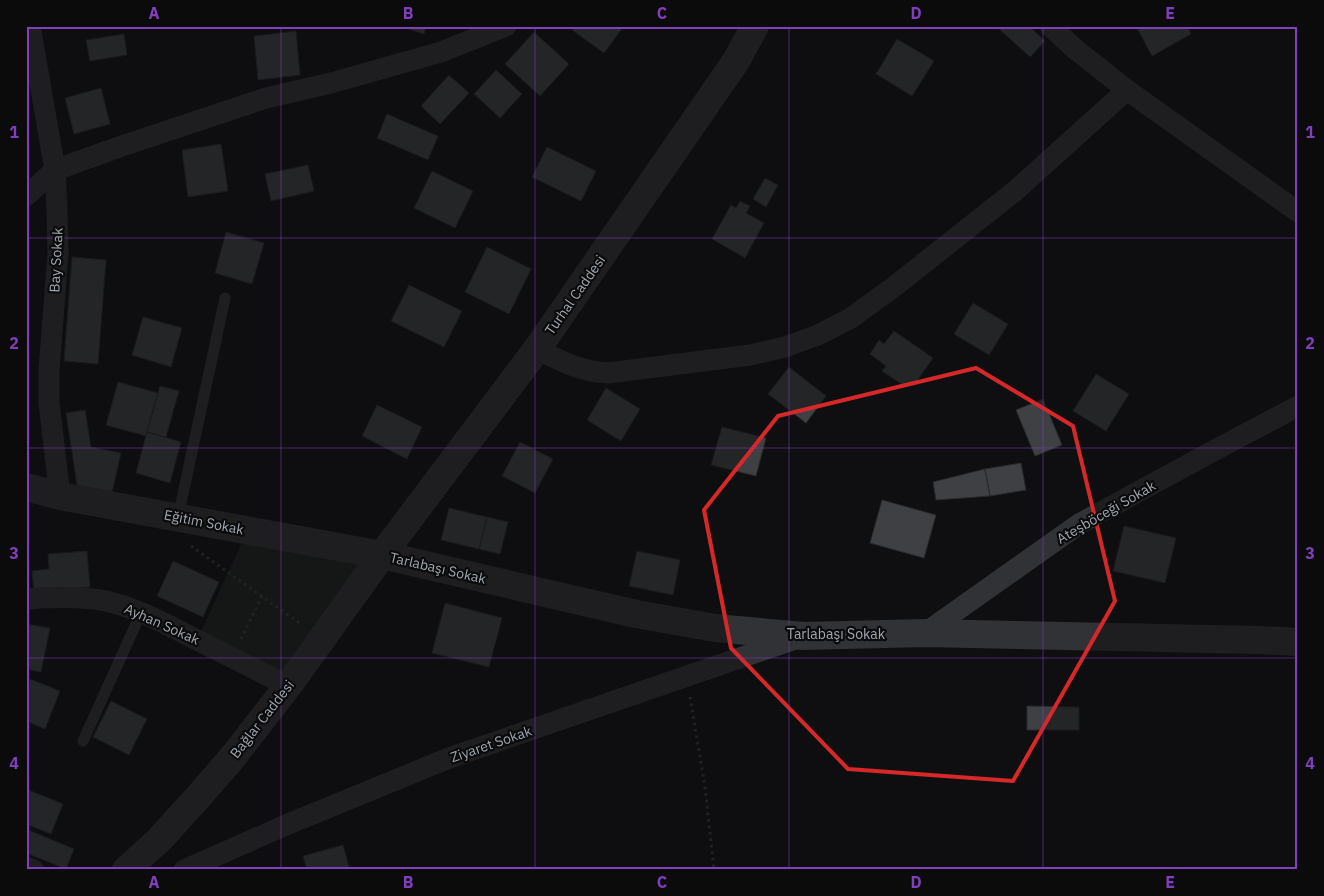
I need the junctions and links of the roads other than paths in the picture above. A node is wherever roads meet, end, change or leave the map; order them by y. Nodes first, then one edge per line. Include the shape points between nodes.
1 (30, 26) edge
2 (506, 26) edge
3 (755, 26) edge
4 (1050, 26) edge
5 (1127, 90) junction
6 (55, 170) junction
7 (29, 188) edge
8 (1298, 212) edge
9 (225, 298) dead end
10 (537, 349) junction
11 (1298, 406) edge
12 (26, 487) edge
13 (60, 496) junction
14 (187, 518) junction
15 (382, 555) junction
16 (26, 599) edge
17 (142, 613) junction
18 (926, 634) junction
19 (804, 636) junction
20 (1298, 642) edge
21 (288, 686) junction
22 (83, 741) dead end
23 (26, 866) edge
24 (34, 870) edge
25 (126, 870) edge
26 (184, 870) edge

1 - 6 street, Bay Sokak
2 - 6 street via 441,52 266,98
3 - 10 street, Turhal Caddesi via 736,61
4 - 5 street
5 - 8 street
5 - 10 street via 1015,192 851,318 818,335 750,355 608,373 579,368
6 - 7 street
6 - 13 street, Bay Sokak via 58,254 49,361 49,403
9 - 14 lane
10 - 15 street, Turhal Caddesi
11 - 18 street, Ateşböceği Sokak via 1079,524
12 - 13 street, Eğitim Sokak
13 - 14 street, Eğitim Sokak
14 - 15 street, Eğitim Sokak
15 - 19 street, Tarlabaşı Sokak via 636,614 715,628
15 - 21 street, Bağlar Caddesi
16 - 17 street, Ayhan Sokak via 89,599
17 - 21 street, Ayhan Sokak
17 - 22 lane
18 - 19 street, Tarlabaşı Sokak
18 - 20 street, Tarlabaşı Sokak
19 - 26 street, Ziyaret Sokak via 449,758
21 - 25 street, Bağlar Caddesi via 199,796
23 - 24 street

